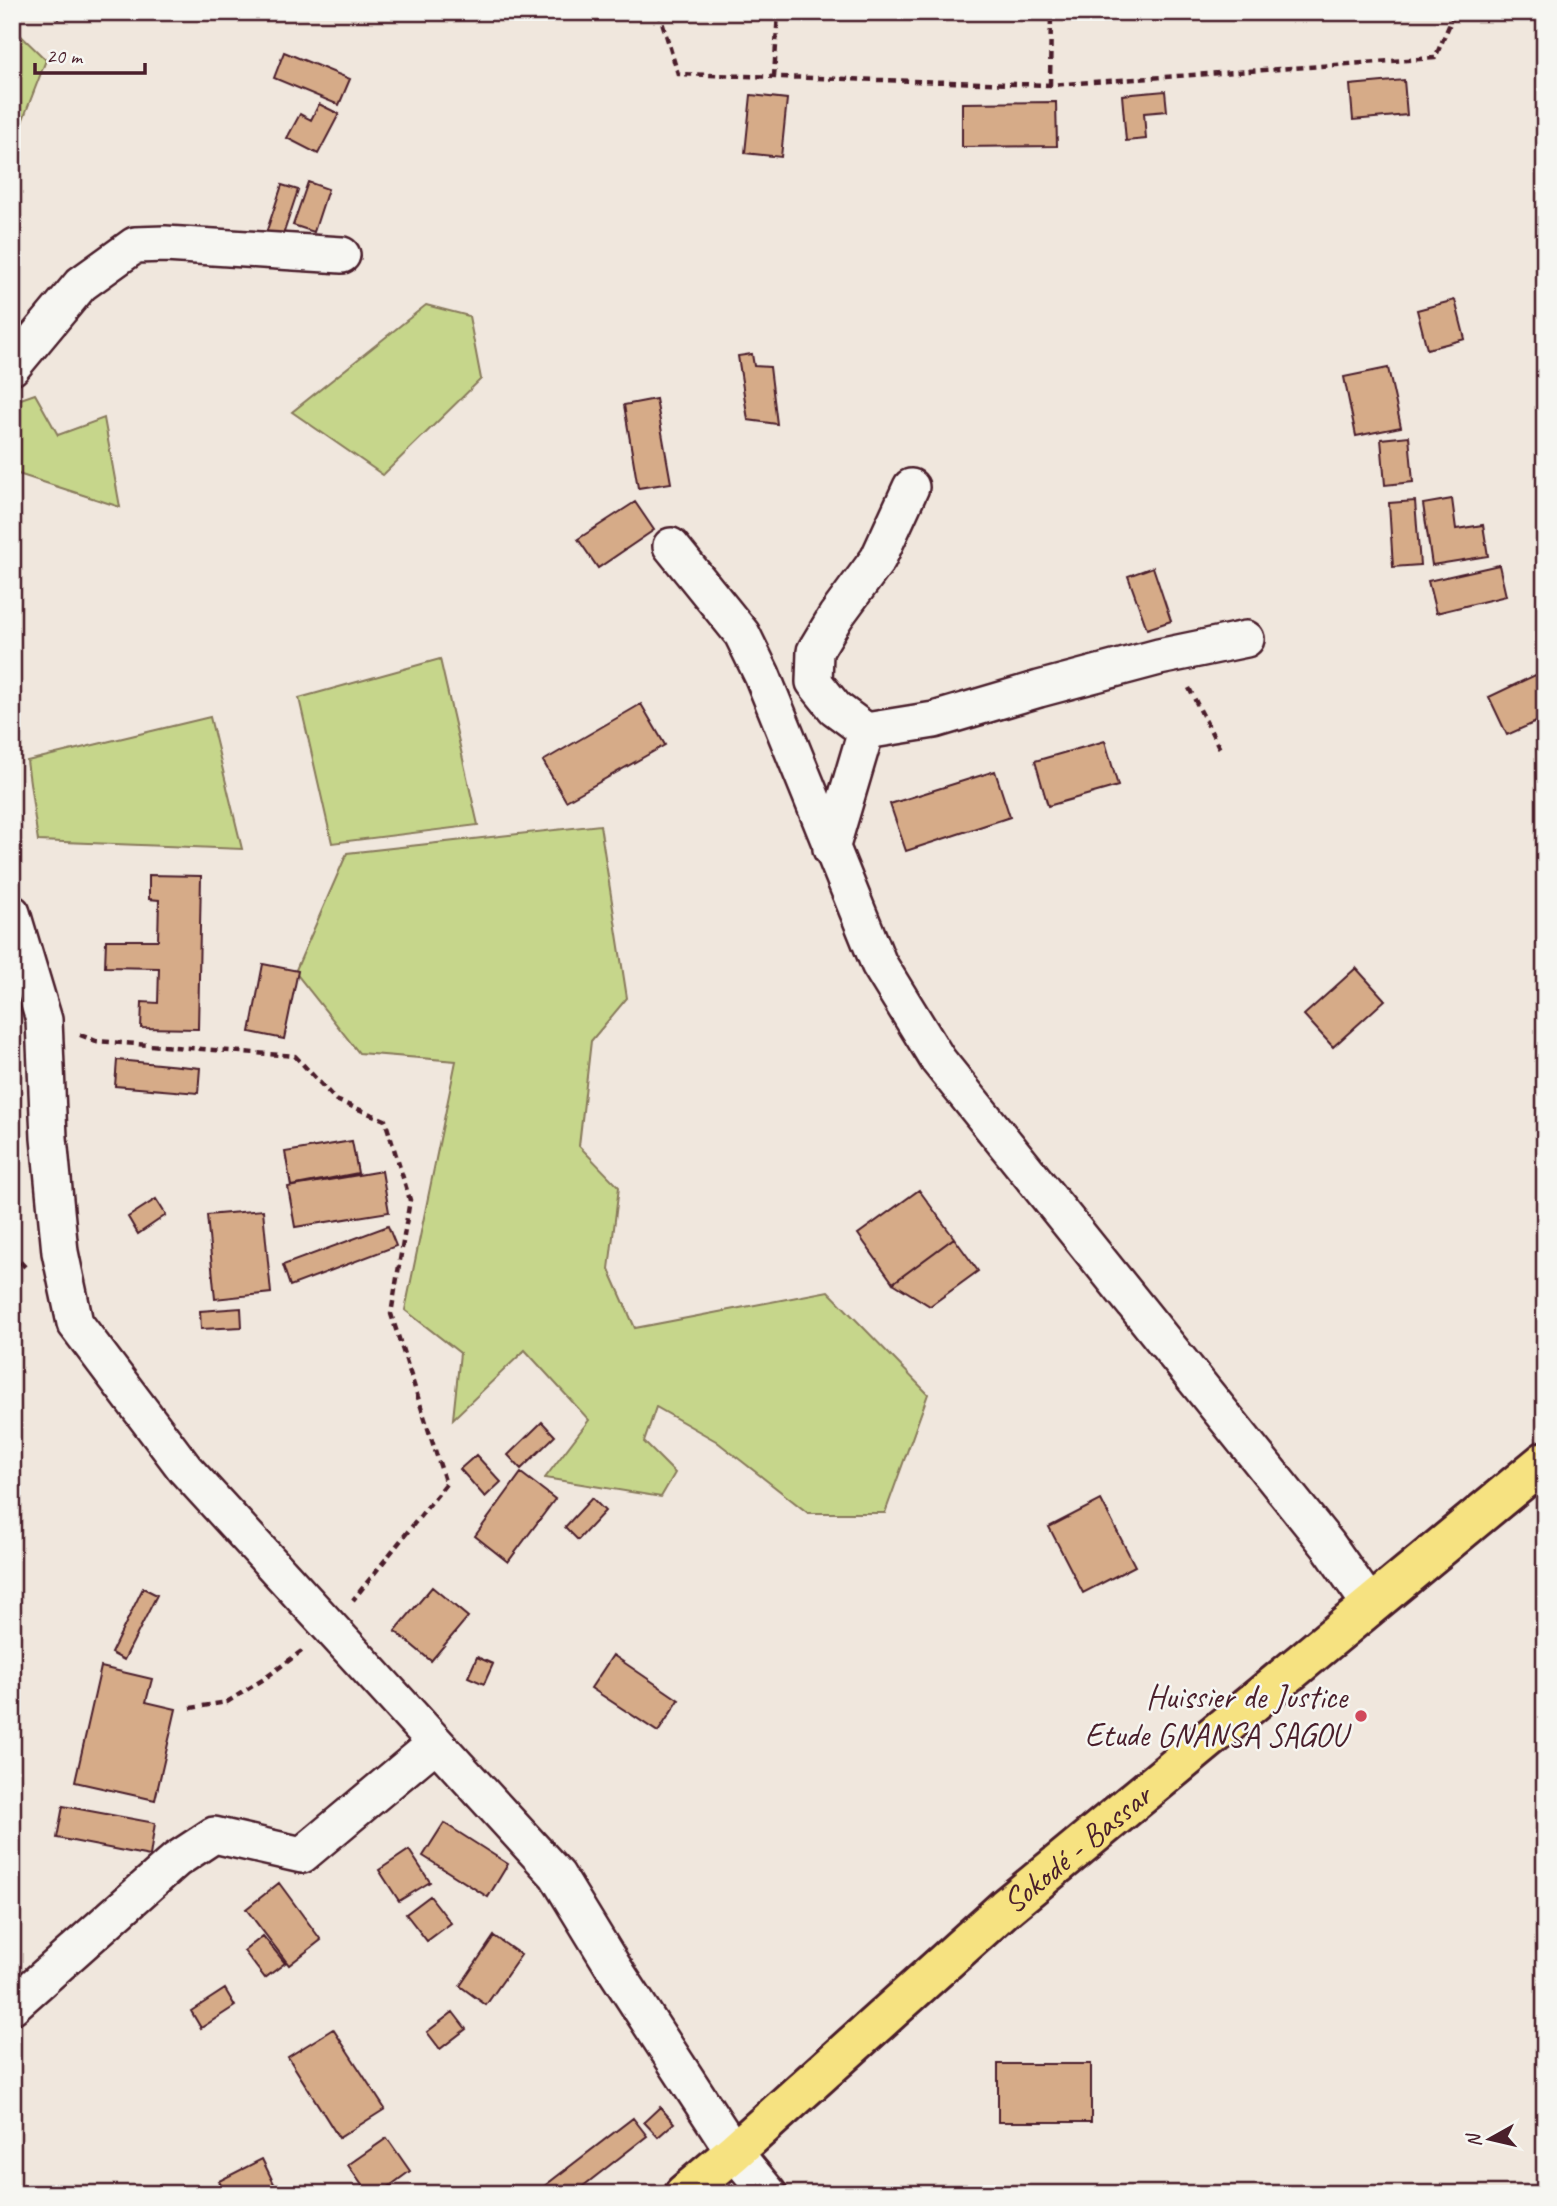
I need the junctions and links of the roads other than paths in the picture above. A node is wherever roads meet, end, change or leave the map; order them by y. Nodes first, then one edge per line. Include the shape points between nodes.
1 (342, 255) dead end
2 (12, 367) edge
3 (911, 487) dead end
4 (671, 546) dead end
5 (1246, 639) dead end
6 (866, 731) junction
7 (831, 849) junction
8 (12, 913) edge
9 (1545, 1461) edge
10 (1371, 1606) junction
11 (436, 1743) junction
12 (12, 2006) edge
13 (734, 2151) junction
14 (684, 2194) edge
15 (769, 2194) edge

1 - 2 street via 135,245 81,284
3 - 6 street via 878,559 815,652 814,682 835,708
4 - 7 street via 742,634
5 - 6 street via 1159,657 934,720
6 - 7 street
7 - 10 street via 878,964 937,1060 1328,1545
8 - 11 street via 44,1020 60,1252 75,1323 184,1469
9 - 10 main road, Sokodé - Bassar
10 - 13 main road, Sokodé - Bassar via 1005,1908
11 - 12 street via 302,1855 214,1835 176,1860
11 - 13 street via 557,1875
13 - 14 main road, Sokodé - Bassar
13 - 15 street

